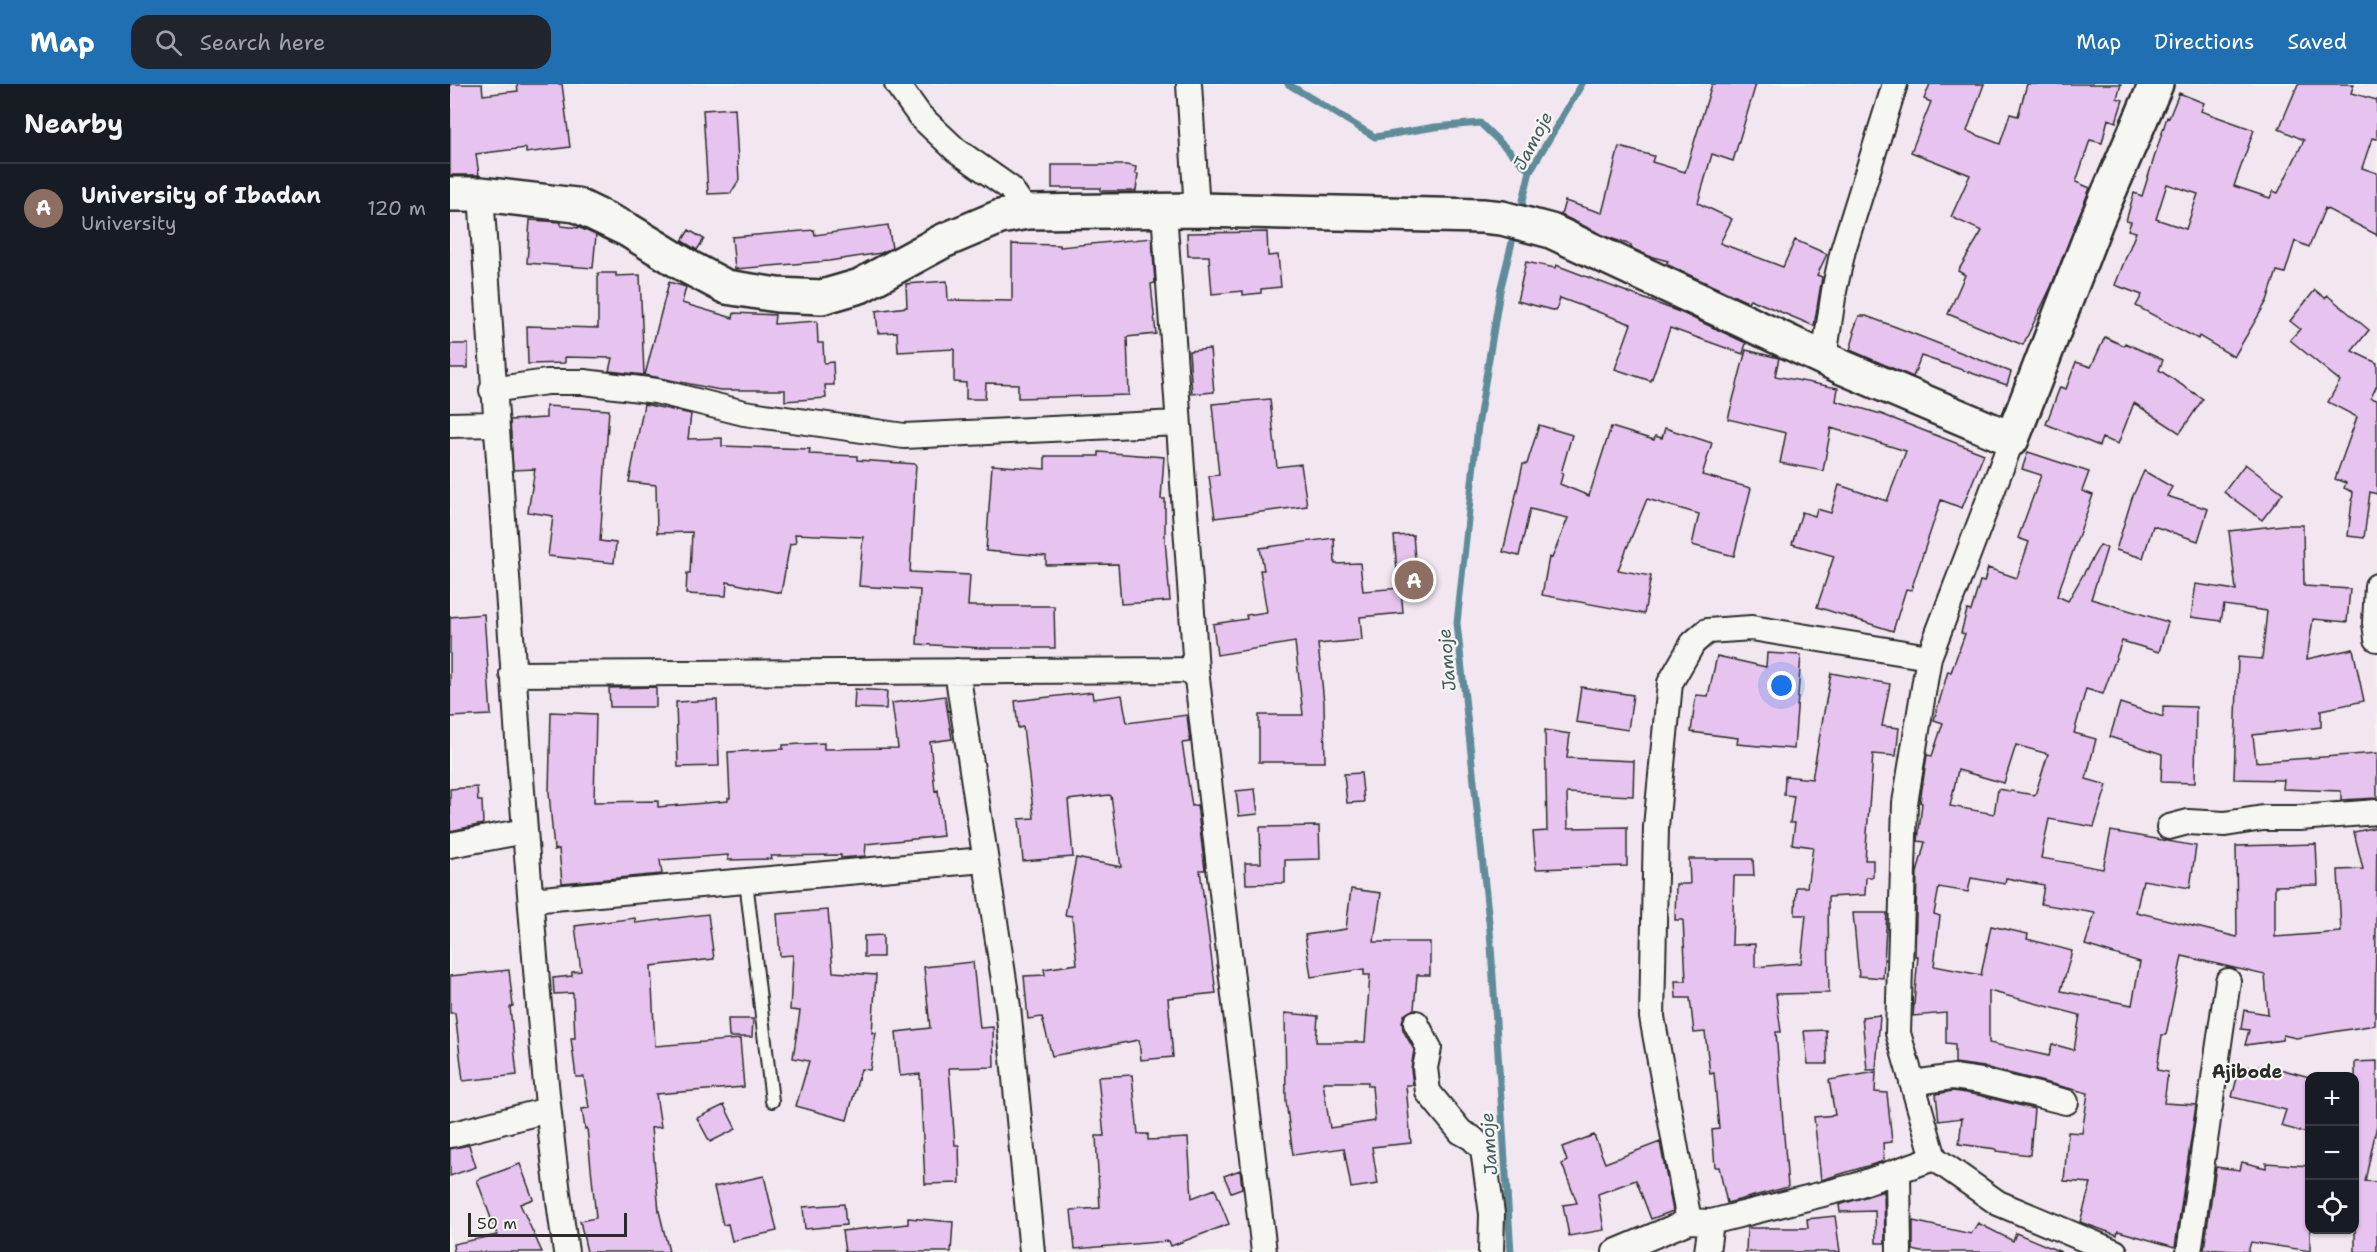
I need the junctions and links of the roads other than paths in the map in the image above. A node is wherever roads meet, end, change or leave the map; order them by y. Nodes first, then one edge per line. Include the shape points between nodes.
1 (897, 84) edge
2 (1189, 84) edge
3 (1895, 84) edge
4 (2156, 84) edge
5 (466, 194) edge
6 (1197, 210) junction
7 (1164, 211) junction
8 (1027, 212) junction
9 (1824, 358) junction
10 (492, 390) junction
11 (1178, 423) junction
12 (494, 424) junction
13 (450, 425) edge
14 (2012, 439) junction
15 (2377, 586) edge
16 (2377, 639) edge
17 (1929, 657) junction
18 (1196, 670) junction
19 (957, 671) junction
20 (513, 674) junction
21 (2377, 812) edge
22 (2169, 827) dead end
23 (525, 831) junction
24 (450, 845) edge
25 (984, 860) junction
26 (746, 881) junction
27 (531, 900) junction
28 (2229, 981) dead end
29 (1416, 1023) dead end
30 (1912, 1083) junction
31 (772, 1101) dead end
32 (2066, 1102) dead end
33 (548, 1110) junction
34 (450, 1135) edge
35 (1934, 1158) junction
36 (1898, 1171) junction
37 (1700, 1221) junction
38 (566, 1252) edge
39 (1032, 1252) edge
40 (1264, 1252) edge
41 (1491, 1252) edge
42 (1615, 1252) edge
43 (1707, 1252) edge
44 (1899, 1252) edge
45 (2115, 1252) edge
46 (2189, 1252) edge

1 - 8 street via 920,116 956,150 1010,188
2 - 6 street
3 - 9 street via 1843,250
4 - 14 street via 2096,222
5 - 8 street via 576,204 726,287 822,297 860,286 943,241 1000,217
5 - 10 street
6 - 7 street
6 - 9 street via 1492,217 1551,231
7 - 8 street
7 - 11 street
9 - 14 street
10 - 11 street via 547,382 584,382 656,391 744,412 904,436
10 - 12 street
11 - 18 street
12 - 13 street
12 - 20 street
14 - 17 street
15 - 16 street
17 - 30 street via 1905,803 1901,891 1898,1033
17 - 37 street via 1752,628 1707,631 1693,643 1670,683 1656,827 1652,1017
18 - 19 street
18 - 40 street
19 - 20 street
19 - 25 street
20 - 23 street
21 - 22 street via 2225,824 2188,822
23 - 24 street
23 - 27 street
25 - 26 street
25 - 39 street via 1008,1007
26 - 27 street
26 - 31 lane
27 - 33 street
28 - 46 street
29 - 41 street via 1429,1048 1425,1068 1428,1092 1461,1132 1483,1149 1492,1214
30 - 32 street via 1953,1077
30 - 35 street
33 - 34 street
33 - 38 street
35 - 36 street
35 - 45 street via 1998,1203
36 - 37 street via 1855,1186
36 - 44 street
37 - 42 street
37 - 43 street

